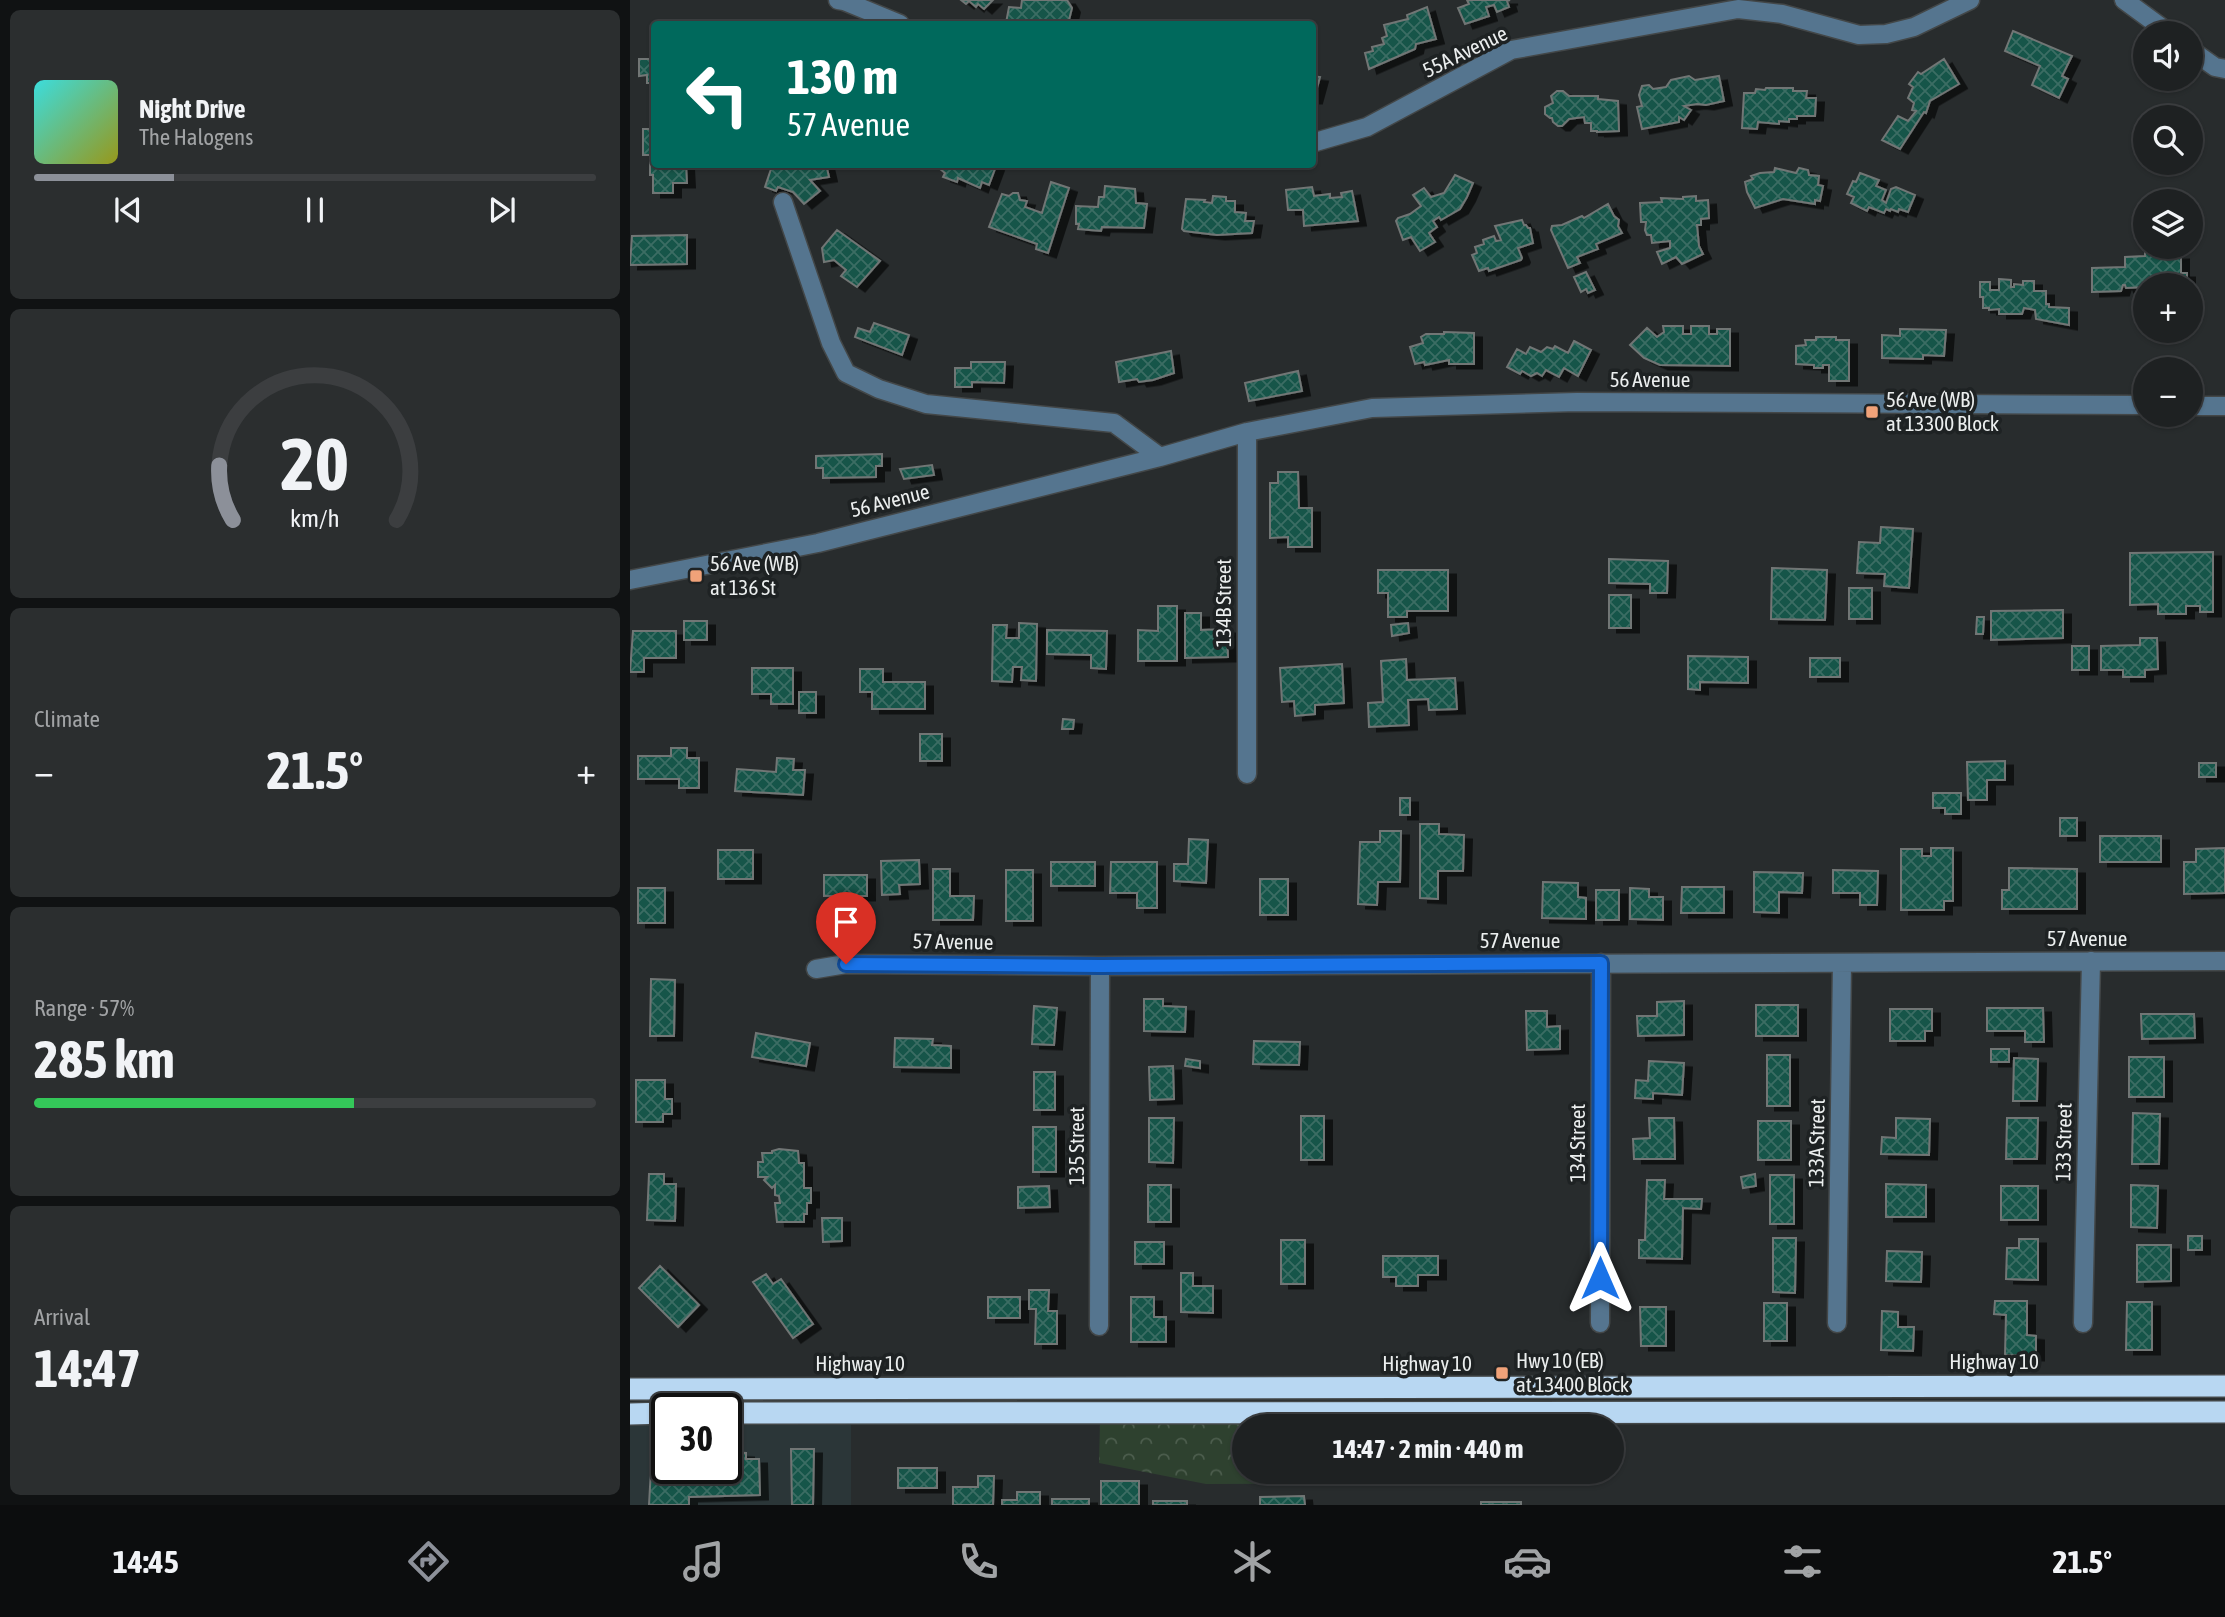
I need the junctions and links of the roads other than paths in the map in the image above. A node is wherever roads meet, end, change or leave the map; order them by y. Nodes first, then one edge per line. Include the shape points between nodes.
1 (838, 0) edge
2 (1970, 0) edge
3 (2124, 0) edge
4 (892, 21) edge
5 (2153, 21) edge
6 (2203, 58) edge
7 (2225, 69) edge
8 (1316, 142) edge
9 (783, 202) dead end
10 (2133, 405) edge
11 (2203, 405) edge
12 (2225, 406) edge
13 (1247, 432) junction
14 (1160, 457) junction
15 (630, 580) edge
16 (1247, 774) dead end
17 (2091, 961) junction
18 (2225, 961) edge
19 (1601, 963) junction
20 (1842, 963) junction
21 (1100, 966) junction
22 (816, 970) dead end
23 (1600, 1323) dead end
24 (1837, 1323) dead end
25 (2083, 1323) dead end
26 (1099, 1326) dead end
27 (630, 1377) edge
28 (2225, 1386) edge
29 (630, 1389) edge
30 (837, 1389) junction
31 (2225, 1412) edge
32 (630, 1413) edge
33 (651, 1413) edge
34 (742, 1413) edge

1 - 4 street
2 - 8 street, 55A Avenue via 1914,27 1886,34 1859,35 1782,14 1738,9 1511,50 1367,127
3 - 5 street
6 - 7 street
9 - 14 street via 831,343 846,373 926,404 1114,423
10 - 13 street, 56 Avenue via 1577,402 1372,408
11 - 12 street
13 - 14 street, 56 Avenue
13 - 16 street, 134B Street
14 - 15 street, 56 Avenue via 818,542
17 - 18 street, 57 Avenue
17 - 20 street, 57 Avenue
17 - 25 street, 133 Street
19 - 20 street, 57 Avenue
19 - 21 street, 57 Avenue
19 - 23 street, 134 Street
20 - 24 street, 133A Street
21 - 22 street, 57 Avenue via 846,964
21 - 26 street, 135 Street
27 - 30 highway via 810,1378
28 - 30 highway, Highway 10
29 - 30 highway, Highway 10
31 - 34 highway
32 - 33 highway

